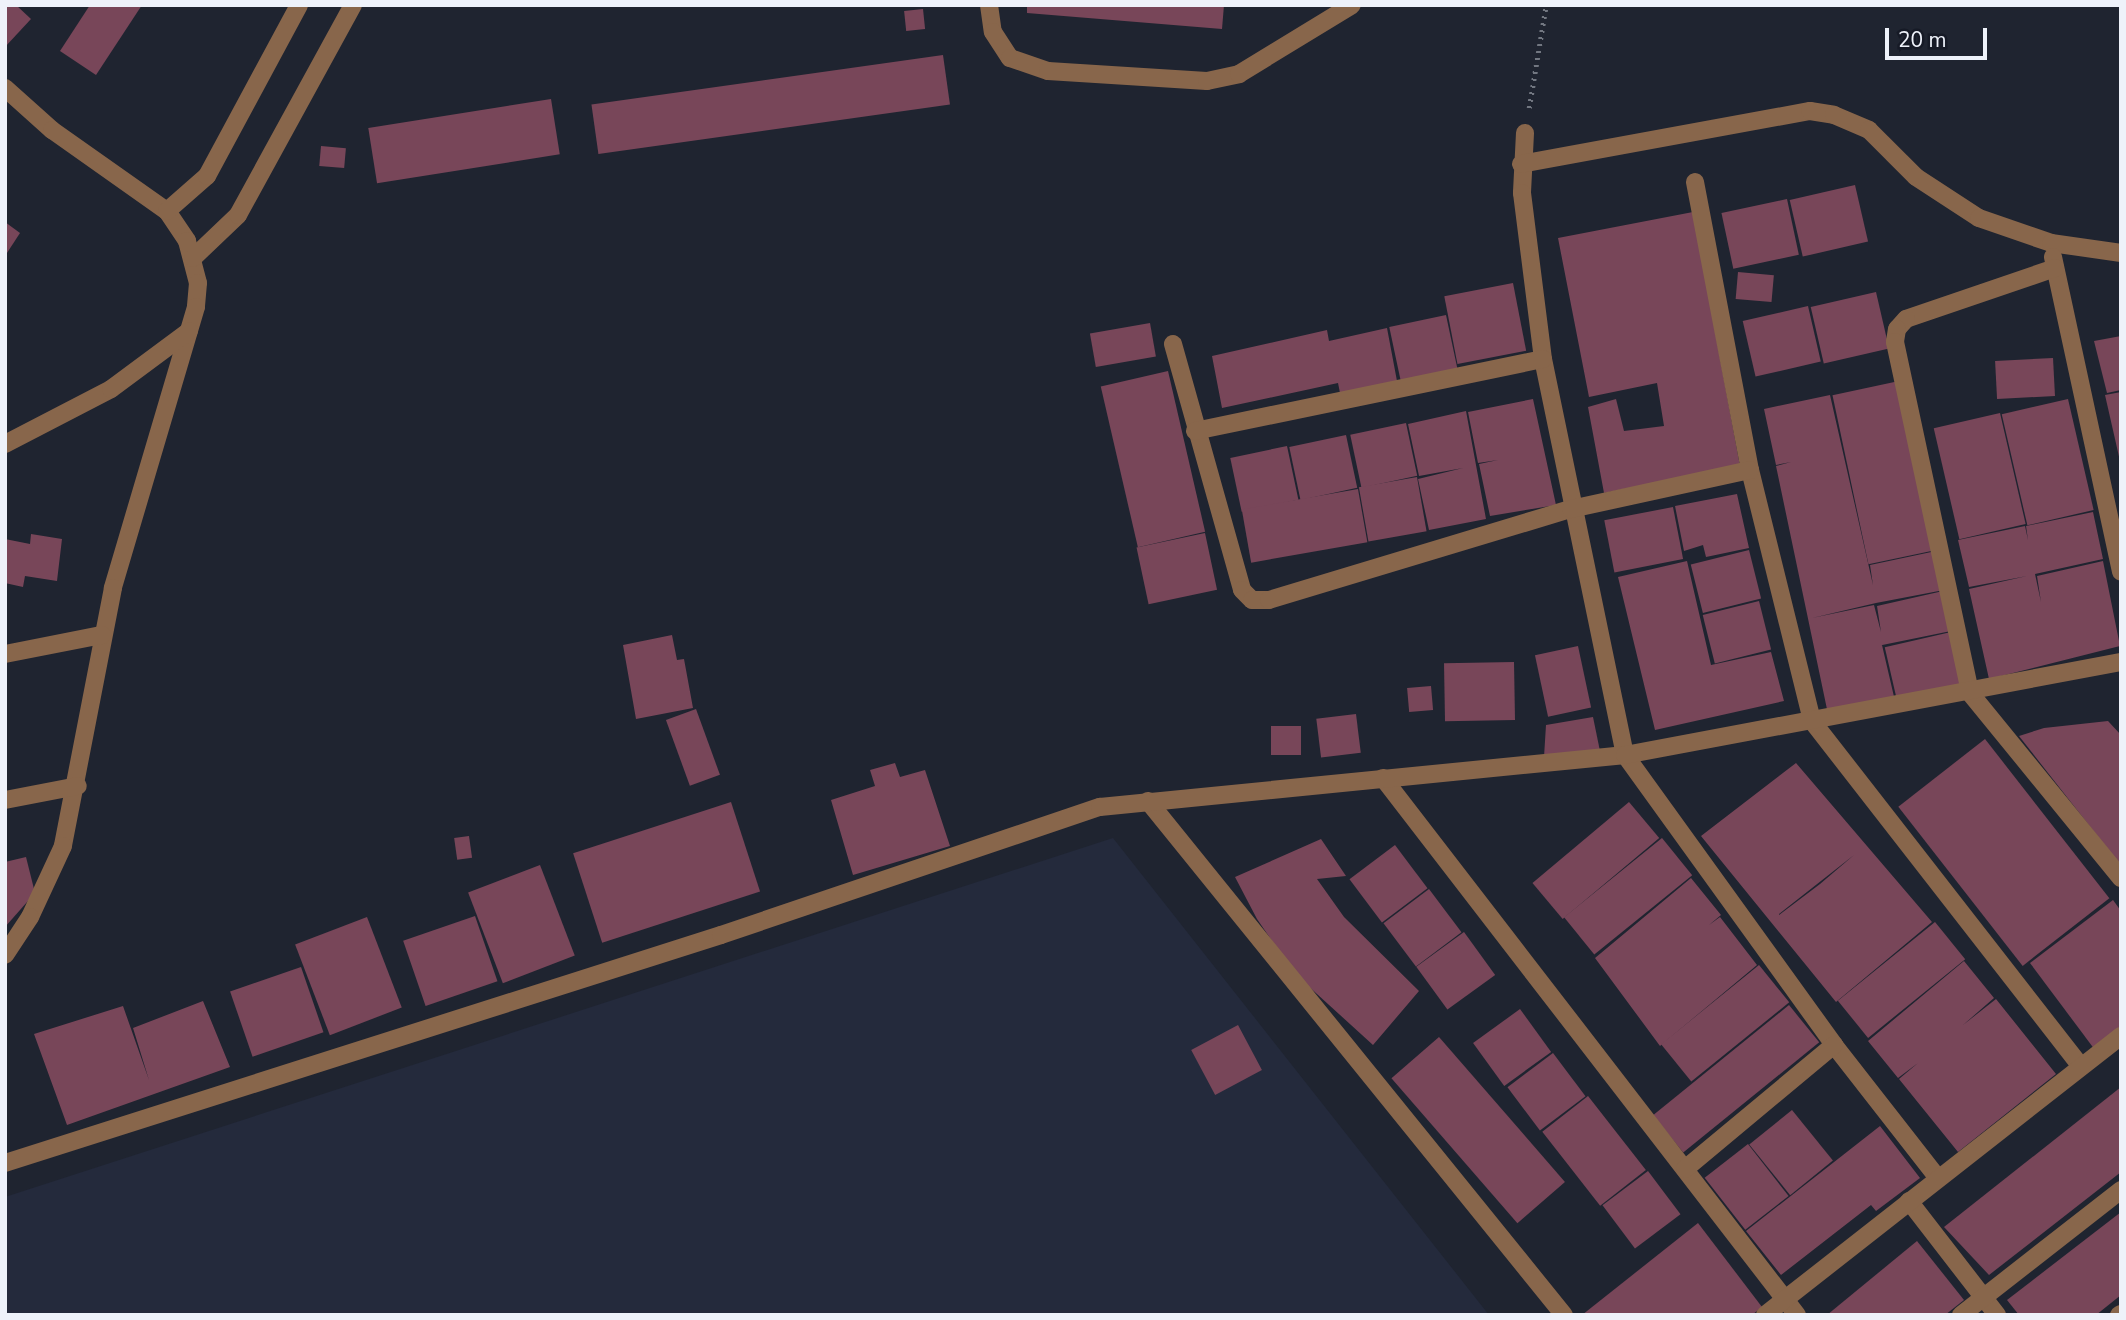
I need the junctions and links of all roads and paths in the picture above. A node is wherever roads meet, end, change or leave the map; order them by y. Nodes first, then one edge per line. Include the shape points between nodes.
1 (299, 5) edge
2 (353, 5) edge
3 (989, 5) edge
4 (1352, 5) edge
5 (1546, 5) edge
6 (5, 88) edge
7 (1525, 133) joint
8 (1521, 163) junction
9 (1695, 182) dead end
10 (167, 211) junction
11 (2051, 243) junction
12 (2121, 253) edge
13 (194, 258) junction
14 (2055, 268) junction
15 (189, 331) junction
16 (1173, 344) dead end
17 (1543, 359) junction
18 (1195, 431) junction
19 (5, 444) edge
20 (1750, 470) junction
21 (1571, 509) junction
22 (2121, 572) edge
23 (102, 635) junction
24 (5, 654) edge
25 (2121, 662) edge
26 (1970, 693) junction
27 (1812, 721) junction
28 (1625, 755) junction
29 (1383, 778) junction
30 (78, 786) junction
31 (5, 800) edge
32 (1148, 801) junction
33 (2121, 878) edge
34 (5, 955) edge
35 (2121, 1036) edge
36 (1834, 1045) junction
37 (2081, 1067) junction
38 (10, 1157) edge
39 (1685, 1169) junction
40 (1938, 1178) junction
41 (2121, 1189) edge
42 (1909, 1201) junction
43 (1786, 1297) junction
44 (1982, 1297) junction
45 (1564, 1315) edge
46 (1765, 1315) edge
47 (1797, 1315) edge
48 (1961, 1315) edge
49 (1997, 1315) edge

1 - 10 street via 207,176
2 - 13 street via 239,215
3 - 4 street via 993,32 1010,58 1048,71 1207,81 1239,74
5 - 7 path
6 - 10 street via 52,130
7 - 8 street
8 - 11 street via 1810,111 1870,130 1916,177 1979,219
8 - 17 street
9 - 20 street
10 - 13 street
11 - 12 street
11 - 14 street
13 - 15 street via 196,307
14 - 22 street
14 - 26 street via 1906,319 1895,335
15 - 19 street via 111,388
15 - 23 street
16 - 18 street
17 - 18 street
17 - 21 street
18 - 21 street via 1242,590 1252,600 1269,600
20 - 21 street
20 - 27 street
21 - 28 street
23 - 24 street
23 - 30 street
25 - 26 street
26 - 27 street
26 - 33 street
27 - 28 street
27 - 37 street
28 - 29 street
28 - 36 street
29 - 32 street
29 - 39 street
30 - 31 street
30 - 34 street via 48,882
32 - 38 street via 1055,819 721,935
32 - 45 street
35 - 37 street
36 - 39 street
36 - 40 street
37 - 40 street
39 - 43 street
40 - 42 street
41 - 44 street
42 - 43 street
42 - 44 street
43 - 46 street
43 - 47 street
44 - 48 street
44 - 49 street

